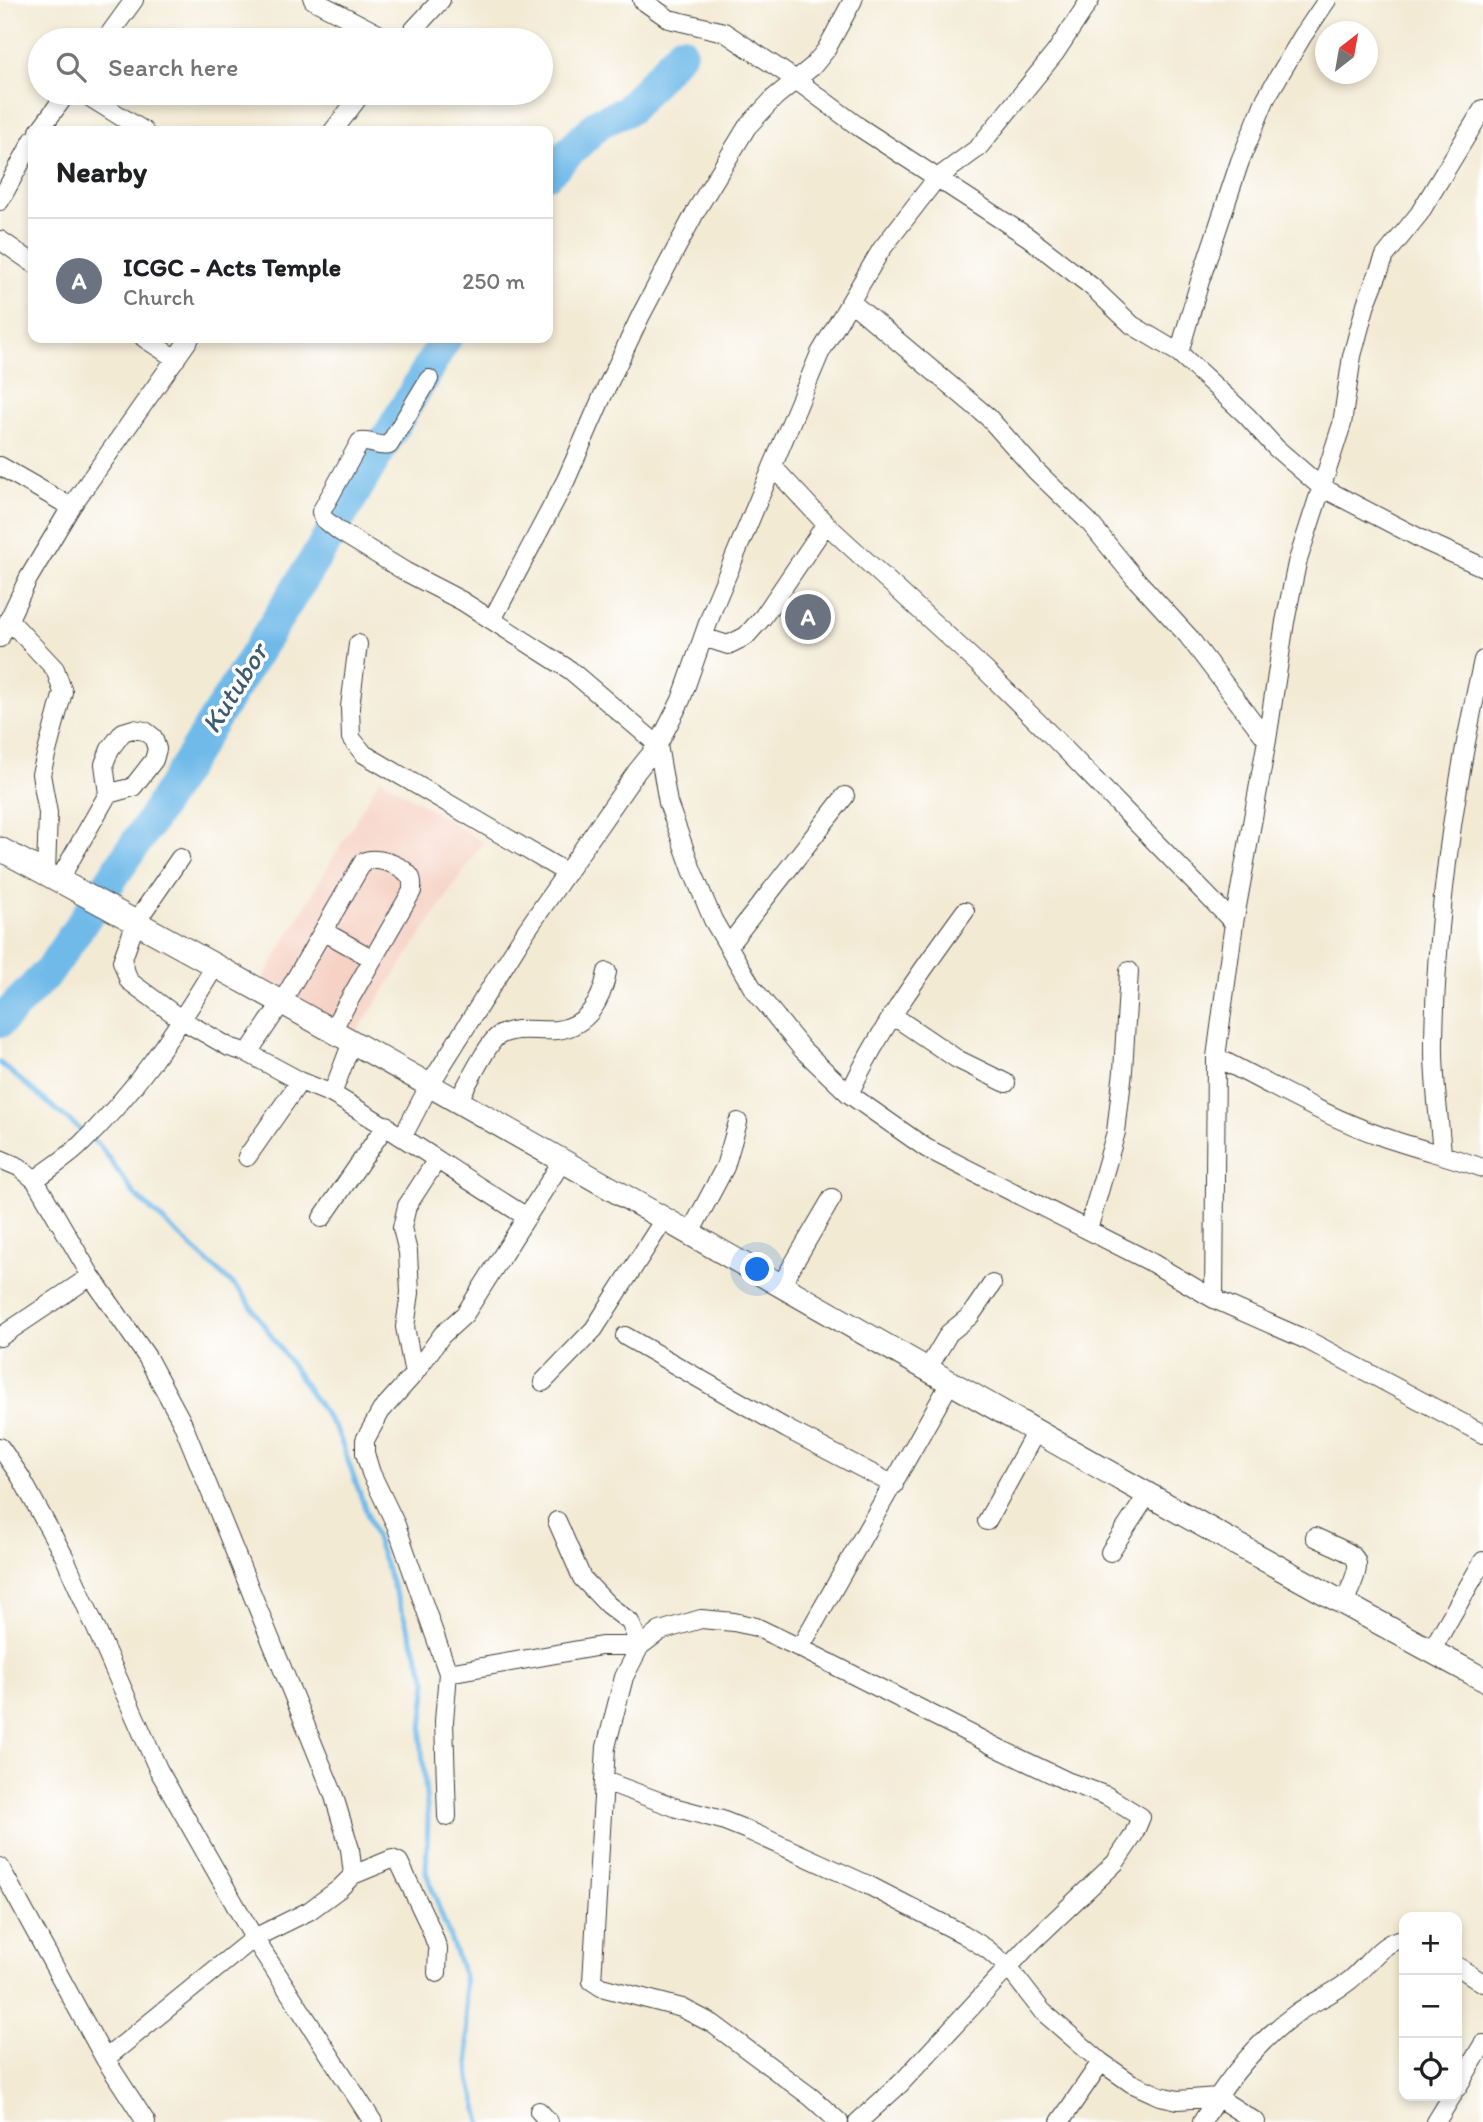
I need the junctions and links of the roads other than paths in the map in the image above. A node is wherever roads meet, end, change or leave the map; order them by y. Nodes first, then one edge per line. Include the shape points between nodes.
1 (134, 0) edge
2 (313, 0) edge
3 (441, 0) edge
4 (642, 0) edge
5 (853, 0) edge
6 (1090, 0) edge
7 (1327, 0) edge
8 (114, 28) edge
9 (367, 28) edge
10 (415, 28) edge
11 (796, 79) junction
12 (58, 105) edge
13 (102, 105) edge
14 (353, 105) edge
15 (1483, 109) edge
16 (43, 126) edge
17 (136, 126) edge
18 (337, 126) edge
19 (28, 149) edge
20 (936, 179) junction
21 (0, 201) edge
22 (0, 240) edge
23 (28, 260) edge
24 (851, 302) junction
25 (152, 343) edge
26 (187, 343) edge
27 (1179, 353) junction
28 (176, 359) junction
29 (429, 379) dead end
30 (0, 466) edge
31 (773, 467) junction
32 (1321, 487) junction
33 (71, 507) junction
34 (826, 524) junction
35 (1483, 567) edge
36 (9, 620) junction
37 (492, 620) junction
38 (703, 637) junction
39 (0, 638) edge
40 (358, 644) dead end
41 (1483, 660) edge
42 (1267, 740) junction
43 (658, 745) junction
44 (107, 794) dead end
45 (845, 796) dead end
46 (0, 849) edge
47 (180, 858) dead end
48 (567, 873) junction
49 (52, 877) junction
50 (965, 911) dead end
51 (136, 922) junction
52 (1234, 923) junction
53 (323, 931) junction
54 (728, 946) junction
55 (373, 959) junction
56 (215, 966) junction
57 (1129, 971) dead end
58 (607, 972) dead end
59 (282, 1002) junction
60 (892, 1015) junction
61 (182, 1020) junction
62 (332, 1030) junction
63 (352, 1042) junction
64 (248, 1054) junction
65 (1216, 1057) junction
66 (300, 1081) junction
67 (1006, 1083) dead end
68 (429, 1086) junction
69 (332, 1094) junction
70 (849, 1094) junction
71 (458, 1101) junction
72 (738, 1122) dead end
73 (386, 1125) junction
74 (403, 1136) junction
75 (1442, 1153) junction
76 (247, 1157) dead end
77 (0, 1159) edge
78 (563, 1160) junction
79 (436, 1161) junction
80 (1483, 1168) edge
81 (35, 1180) junction
82 (832, 1198) dead end
83 (527, 1217) junction
84 (322, 1218) dead end
85 (665, 1218) junction
86 (1088, 1230) junction
87 (690, 1233) junction
88 (91, 1276) junction
89 (992, 1284) dead end
90 (781, 1285) junction
91 (1214, 1298) junction
92 (625, 1336) dead end
93 (0, 1337) edge
94 (927, 1370) junction
95 (414, 1374) junction
96 (543, 1382) dead end
97 (950, 1383) junction
98 (1035, 1433) junction
99 (1483, 1434) edge
100 (0, 1447) edge
101 (894, 1485) junction
102 (1148, 1494) junction
103 (557, 1521) dead end
104 (987, 1521) dead end
105 (1315, 1537) dead end
106 (1110, 1552) dead end
107 (1483, 1561) edge
108 (1344, 1602) junction
109 (640, 1646) junction
110 (800, 1648) junction
111 (1431, 1651) junction
112 (448, 1673) junction
113 (1483, 1679) edge
114 (605, 1781) junction
115 (447, 1817) dead end
116 (0, 1867) edge
117 (353, 1875) junction
118 (5, 1891) edge
119 (254, 1938) junction
120 (1399, 1939) edge
121 (1008, 1967) junction
122 (1462, 1969) edge
123 (437, 1973) dead end
124 (1483, 1983) edge
125 (1483, 2044) edge
126 (104, 2059) junction
127 (1101, 2062) junction
128 (1462, 2080) edge
129 (1217, 2097) junction
130 (1449, 2101) edge
131 (146, 2122) edge
132 (373, 2122) edge
133 (839, 2122) edge
134 (858, 2122) edge
135 (1060, 2122) edge
136 (1202, 2122) edge
137 (1256, 2122) edge
138 (1436, 2122) edge

1 - 8 street
2 - 9 street
3 - 10 street
4 - 11 street via 669,19 724,32
5 - 11 street via 826,50
6 - 20 street via 1055,54 978,148
7 - 27 street via 1266,98 1199,281
11 - 20 street
11 - 37 street via 747,127 697,209 613,373 566,480
12 - 16 street
13 - 17 street
14 - 18 street
15 - 32 street via 1419,214 1385,256 1366,304 1352,356 1342,424
19 - 21 street
20 - 24 street via 881,250
20 - 27 street via 1028,237 1091,286 1132,326
22 - 23 street
24 - 31 street via 820,353
24 - 42 street via 988,417 1089,522 1188,636
25 - 28 street
26 - 28 street
27 - 32 street
28 - 33 street
29 - 37 street via 389,446 360,442 321,512 339,531
30 - 33 street
31 - 34 street
31 - 38 street
32 - 35 street
32 - 42 street via 1295,575
33 - 36 street
34 - 38 street via 746,636 728,645
34 - 52 street via 985,670
36 - 39 street
36 - 49 street via 55,669 63,692 41,774
37 - 43 street via 570,670
38 - 43 street via 681,700
40 - 48 street via 351,738 364,754
41 - 75 street via 1464,746 1442,906 1434,1043
42 - 52 street
43 - 48 street
43 - 54 street via 668,803 713,920
44 - 49 street
45 - 54 street
46 - 49 main road
47 - 51 street
48 - 68 street
49 - 51 main road
50 - 60 street
51 - 56 main road
51 - 61 street via 122,961 130,981
52 - 65 street
53 - 55 street
53 - 55 street via 363,862 381,859 409,874 412,891
53 - 59 street
54 - 70 street via 752,987 793,1038
55 - 62 street
56 - 59 main road
56 - 61 street
57 - 86 street via 1116,1132
58 - 71 street via 594,1010 580,1022 558,1030 511,1030 495,1037
59 - 62 main road
59 - 64 street
60 - 67 street via 957,1059
60 - 70 street
61 - 64 street
61 - 81 street via 145,1072 95,1129
62 - 63 main road
63 - 68 main road
63 - 69 street
64 - 66 street
65 - 75 street via 1330,1115 1381,1136
65 - 91 street
66 - 69 street
66 - 76 street
68 - 71 main road
68 - 74 street
69 - 73 street
70 - 86 street via 926,1148
71 - 78 main road
72 - 87 street via 725,1167
73 - 74 street
73 - 84 street
74 - 79 street
75 - 80 street
77 - 81 street
78 - 83 street
78 - 85 main road
79 - 83 street
79 - 95 street via 407,1206 402,1228 410,1293 405,1327
81 - 88 street
82 - 90 street
83 - 95 street via 465,1314 442,1335
85 - 87 main road
85 - 96 street via 594,1329
86 - 91 street
87 - 90 main road
88 - 93 street
88 - 117 street via 147,1357 182,1422 333,1793
89 - 94 street via 970,1315 949,1333
90 - 94 main road
91 - 99 street via 1309,1341
92 - 101 street
94 - 97 main road
95 - 112 street via 371,1426 365,1453 396,1525
97 - 98 main road
97 - 101 street
98 - 102 main road
98 - 104 street
100 - 119 street via 64,1556 158,1769
101 - 110 street
102 - 106 street
102 - 108 main road
103 - 109 street via 582,1578 630,1622
105 - 108 street via 1355,1556 1359,1564
107 - 111 street
108 - 111 main road
109 - 110 street via 660,1631 702,1619 756,1627
109 - 112 street via 601,1646
109 - 114 street via 624,1677 606,1747
110 - 121 street via 1141,1816 1115,1863
111 - 113 main road
112 - 115 street via 443,1721
114 - 121 street via 735,1825 866,1884 963,1934
114 - 133 street via 592,1981 682,2008 713,2024
116 - 118 street
117 - 119 street via 310,1911
117 - 123 street via 392,1859 399,1862 438,1949
118 - 126 street
119 - 126 street
119 - 132 street
120 - 129 street via 1349,1982 1266,2039
121 - 127 street via 1042,2011
121 - 134 street via 901,2083
122 - 124 street
125 - 128 street
126 - 131 street
127 - 129 street via 1160,2096 1178,2101
127 - 135 street
129 - 136 street
129 - 137 street
130 - 138 street

